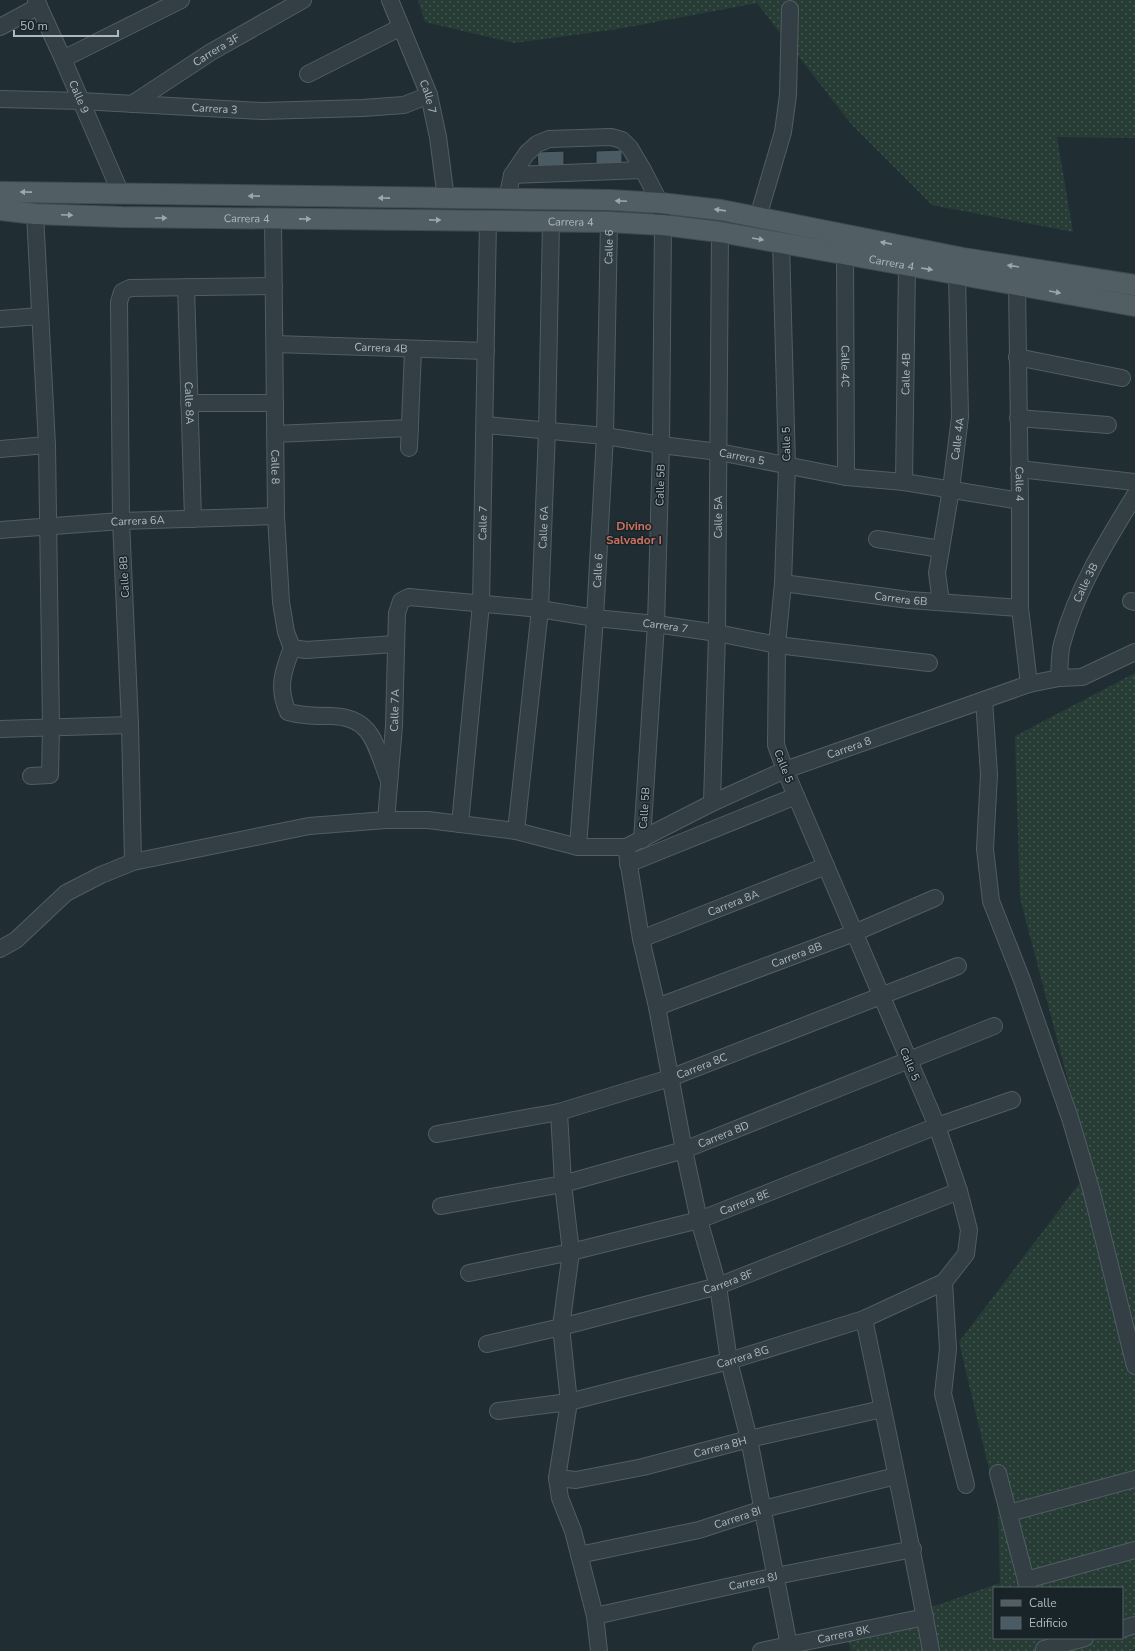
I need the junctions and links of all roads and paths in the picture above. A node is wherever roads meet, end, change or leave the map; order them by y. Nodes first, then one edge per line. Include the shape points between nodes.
1 (181, 0) edge
2 (303, 0) edge
3 (390, 0) edge
4 (38, 3) edge
5 (790, 8) dead end
6 (0, 27) edge
7 (401, 27) junction
8 (64, 59) junction
9 (308, 74) dead end
10 (428, 95) junction
11 (0, 99) edge
12 (81, 101) junction
13 (132, 104) junction
14 (643, 170) junction
15 (512, 174) junction
16 (0, 192) edge
17 (121, 194) junction
18 (446, 199) junction
19 (507, 200) junction
20 (660, 203) junction
21 (0, 210) edge
22 (35, 214) junction
23 (758, 217) junction
24 (273, 218) junction
25 (488, 221) junction
26 (551, 222) junction
27 (609, 222) junction
28 (663, 225) junction
29 (720, 232) junction
30 (781, 243) junction
31 (845, 254) junction
32 (907, 266) junction
33 (958, 274) junction
34 (1017, 285) junction
35 (1135, 285) edge
36 (274, 286) junction
37 (186, 287) junction
38 (1134, 306) edge
39 (40, 316) junction
40 (0, 320) edge
41 (275, 344) junction
42 (413, 350) junction
43 (486, 351) junction
44 (1017, 357) junction
45 (1122, 378) dead end
46 (190, 403) junction
47 (275, 403) junction
48 (1018, 418) junction
49 (486, 425) junction
50 (1108, 425) dead end
51 (410, 428) junction
52 (547, 431) junction
53 (275, 434) junction
54 (605, 436) junction
55 (47, 445) junction
56 (661, 445) junction
57 (409, 448) dead end
58 (0, 449) edge
59 (719, 452) junction
60 (786, 466) junction
61 (1019, 469) junction
62 (846, 477) junction
63 (904, 482) junction
64 (1135, 482) edge
65 (951, 489) junction
66 (1135, 496) edge
67 (1020, 501) junction
68 (276, 516) junction
69 (193, 519) junction
70 (121, 521) junction
71 (49, 526) junction
72 (0, 530) edge
73 (877, 539) dead end
74 (941, 549) junction
75 (783, 583) junction
76 (401, 601) joint
77 (941, 602) junction
78 (481, 604) junction
79 (1020, 608) junction
80 (540, 610) junction
81 (594, 618) junction
82 (656, 624) junction
83 (717, 633) junction
84 (395, 644) junction
85 (777, 645) junction
86 (292, 648) junction
87 (1135, 652) edge
88 (929, 662) dead end
89 (1059, 678) junction
90 (1029, 684) junction
91 (984, 700) junction
92 (130, 725) junction
93 (51, 727) junction
94 (0, 729) edge
95 (785, 770) junction
96 (31, 776) dead end
97 (389, 782) junction
98 (796, 796) junction
99 (712, 803) junction
100 (386, 820) junction
101 (460, 824) junction
102 (516, 831) junction
103 (642, 840) junction
104 (578, 847) junction
105 (626, 848) junction
106 (133, 862) junction
107 (628, 864) junction
108 (826, 866) junction
109 (935, 898) dead end
110 (854, 933) junction
111 (641, 939) junction
112 (0, 949) edge
113 (958, 966) dead end
114 (881, 995) junction
115 (657, 1008) junction
116 (994, 1026) dead end
117 (909, 1061) junction
118 (670, 1078) junction
119 (1012, 1100) dead end
120 (559, 1112) junction
121 (936, 1126) junction
122 (437, 1134) dead end
123 (684, 1150) junction
124 (563, 1184) junction
125 (959, 1191) junction
126 (441, 1206) dead end
127 (699, 1220) junction
128 (571, 1252) junction
129 (966, 1254) joint
130 (469, 1273) dead end
131 (944, 1282) junction
132 (718, 1286) junction
133 (864, 1319) junction
134 (561, 1327) junction
135 (487, 1344) dead end
136 (729, 1361) junction
137 (1135, 1366) edge
138 (569, 1402) junction
139 (882, 1409) junction
140 (498, 1411) dead end
141 (749, 1439) junction
142 (998, 1472) dead end
143 (896, 1476) junction
144 (557, 1478) junction
145 (1135, 1479) edge
146 (966, 1484) dead end
147 (763, 1509) junction
148 (1009, 1513) junction
149 (913, 1550) junction
150 (1135, 1550) edge
151 (579, 1555) junction
152 (776, 1576) junction
153 (1027, 1584) edge
154 (595, 1616) junction
155 (925, 1617) junction
156 (1135, 1625) edge
157 (1123, 1629) edge
158 (1080, 1639) edge
159 (1043, 1646) edge
160 (790, 1648) edge
161 (600, 1651) edge
162 (761, 1651) edge
163 (932, 1651) edge

1 - 8 street
2 - 13 street, Carrera 3F via 211,52
3 - 7 street, Calle 7
4 - 6 street
4 - 8 street, Calle 9
5 - 23 street via 788,95 783,132
7 - 9 street
7 - 10 street, Calle 7
8 - 12 street, Calle 9
10 - 13 street, Carrera 3 via 404,105 363,108 262,110
10 - 18 street, Calle 7 via 438,137
11 - 12 street, Carrera 3
12 - 13 street, Carrera 3
12 - 17 street, Calle 9
14 - 15 street
14 - 15 street, Calle 5B via 622,140 611,137 549,138 527,153
14 - 20 street, Calle 5B
15 - 19 street
17 -> 16 main road, Carrera 4
18 -> 17 main road, Carrera 4
18 - 19 main road, Carrera 4
20 -> 19 main road, Carrera 4 via 610,200
23 -> 20 main road, Carrera 4
20 - 28 street, Calle 5B
21 - 22 main road, Carrera 4
22 -> 24 main road, Carrera 4
22 - 39 street
35 -> 23 main road, Carrera 4 via 963,258
24 -> 25 main road, Carrera 4
24 - 36 street, Calle 8
25 - 26 main road, Carrera 4
25 - 43 street, Calle 7
26 - 27 main road, Carrera 4
26 - 52 street, Calle 6A
27 - 28 main road, Carrera 4
27 - 54 street, Calle 6
28 - 29 main road, Carrera 4
28 - 56 street, Calle 5B
29 -> 30 main road, Carrera 4
29 - 59 street, Calle 5A
30 - 31 main road, Carrera 4
30 - 60 street, Calle 5
31 - 32 main road, Carrera 4
31 - 62 street, Calle 4C
32 -> 33 main road, Carrera 4
32 - 63 street, Calle 4B
33 - 34 main road, Carrera 4
33 - 65 street, Calle 4A via 960,418
34 -> 38 main road, Carrera 4
34 - 44 street, Calle 4
36 - 37 street
36 - 41 street, Calle 8
37 - 46 street, Calle 8A
37 - 70 street, Calle 8B via 130,288 122,292 119,302
39 - 40 street
39 - 55 street
41 - 42 street, Carrera 4B
41 - 47 street, Calle 8
42 - 43 street, Carrera 4B
42 - 51 street
43 - 49 street, Calle 7
44 - 45 street
44 - 48 street, Calle 4
46 - 47 street
46 - 69 street, Calle 8A
47 - 53 street, Calle 8
48 - 50 street
48 - 61 street, Calle 4
49 - 52 street, Carrera 5
49 - 78 street, Calle 7
51 - 53 street
51 - 57 street
52 - 54 street, Carrera 5
52 - 80 street, Calle 6A
53 - 68 street, Calle 8
54 - 56 street, Carrera 5
54 - 81 street, Calle 6
55 - 58 street
55 - 71 street
56 - 59 street, Carrera 5
56 - 82 street, Calle 5B
59 - 60 street, Carrera 5
59 - 83 street, Calle 5A
60 - 62 street, Carrera 5
60 - 75 street, Calle 5
61 - 64 street
61 - 67 street, Calle 4
62 - 63 street, Carrera 5
63 - 65 street, Carrera 5
65 - 67 street, Carrera 5
65 - 74 street, Calle 4A
66 - 89 street, Calle 3B via 1103,547 1078,598 1062,645
67 - 79 street, Calle 4
68 - 69 street, Carrera 6A
68 - 86 street, Calle 8 via 281,602 286,632
69 - 70 street, Carrera 6A
70 - 71 street, Carrera 6A
70 - 92 street, Calle 8B
71 - 72 street, Carrera 6A
71 - 93 street
73 - 74 street
74 - 77 street, Calle 4A via 937,573
75 - 77 street, Carrera 6B
75 - 85 street, Calle 5
76 - 78 street, Carrera 7 via 409,597
76 - 84 street, Calle 7A via 397,613
77 - 79 street, Carrera 6B
78 - 80 street, Carrera 7
78 - 101 street, Calle 7
79 - 90 street, Calle 4
80 - 81 street, Carrera 7
80 - 102 street, Calle 6A
81 - 82 street, Carrera 7
81 - 104 street, Calle 6
82 - 83 street, Carrera 7
82 - 103 street, Calle 5B
83 - 85 street, Carrera 7
83 - 99 street, Calle 5A
84 - 86 street via 306,650
84 - 97 street, Calle 7A via 394,726
85 - 88 street, Carrera 7
85 - 95 street, Calle 5 via 776,745
86 - 97 street via 283,672 282,700 288,712 299,715 338,716 359,722 372,735
87 - 89 street, Carrera 8 via 1082,677
89 - 90 street, Carrera 8
90 - 91 street, Carrera 8
91 - 95 street, Carrera 8
91 - 137 street via 989,774 985,849 991,901 1022,980 1070,1118 1091,1189
92 - 93 street
92 - 106 street, Calle 8B
93 - 94 street
93 - 96 street via 50,775
95 - 98 street, Calle 5
95 - 99 street, Carrera 8
97 - 100 street, Calle 7A
98 - 107 street
98 - 108 street, Calle 5
99 - 103 street, Carrera 8
100 - 101 street via 428,820
100 - 106 street via 310,826
101 - 102 street
102 - 104 street
103 - 105 street, Carrera 8
104 - 105 street
105 - 107 street
106 - 112 street via 101,874 66,893 16,940
107 - 111 street
108 - 110 street, Calle 5
108 - 111 street, Carrera 8A
109 - 110 street, Carrera 8B
110 - 114 street, Calle 5
110 - 115 street, Carrera 8B
111 - 115 street
113 - 114 street, Carrera 8C
114 - 117 street, Calle 5
114 - 118 street, Carrera 8C
115 - 118 street
116 - 117 street, Carrera 8D
117 - 121 street, Calle 5
117 - 123 street, Carrera 8D
118 - 120 street, Carrera 8C
118 - 123 street
119 - 121 street, Carrera 8E
120 - 122 street, Carrera 8C
120 - 124 street
121 - 125 street, Calle 5
121 - 127 street, Carrera 8E
123 - 124 street, Carrera 8D
123 - 127 street
124 - 126 street, Carrera 8D
124 - 128 street
125 - 129 street, Calle 5 via 969,1230
125 - 132 street, Carrera 8F
127 - 128 street, Carrera 8E
127 - 132 street
128 - 130 street, Carrera 8E
128 - 134 street
129 - 131 street, Carrera 8G
131 - 133 street, Carrera 8G
131 - 146 street via 948,1349 943,1394
132 - 134 street, Carrera 8F
132 - 136 street
133 - 136 street, Carrera 8G
133 - 139 street
134 - 135 street, Carrera 8F
134 - 138 street
136 - 138 street, Carrera 8G
136 - 141 street
138 - 140 street, Carrera 8G
138 - 144 street
139 - 141 street, Carrera 8H
139 - 143 street
141 - 144 street, Carrera 8H via 635,1469 576,1480
141 - 147 street
142 - 148 street
143 - 147 street, Carrera 8I
143 - 149 street
144 - 151 street via 560,1498
145 - 148 street
147 - 151 street, Carrera 8I via 699,1530
147 - 152 street
148 - 153 street
149 - 152 street, Carrera 8J
149 - 155 street
150 - 153 street
151 - 154 street
152 - 154 street, Carrera 8J
152 - 160 street
154 - 161 street
155 - 160 street, Carrera 8K
155 - 163 street
156 - 157 street
158 - 159 street
160 - 162 street, Carrera 8K

